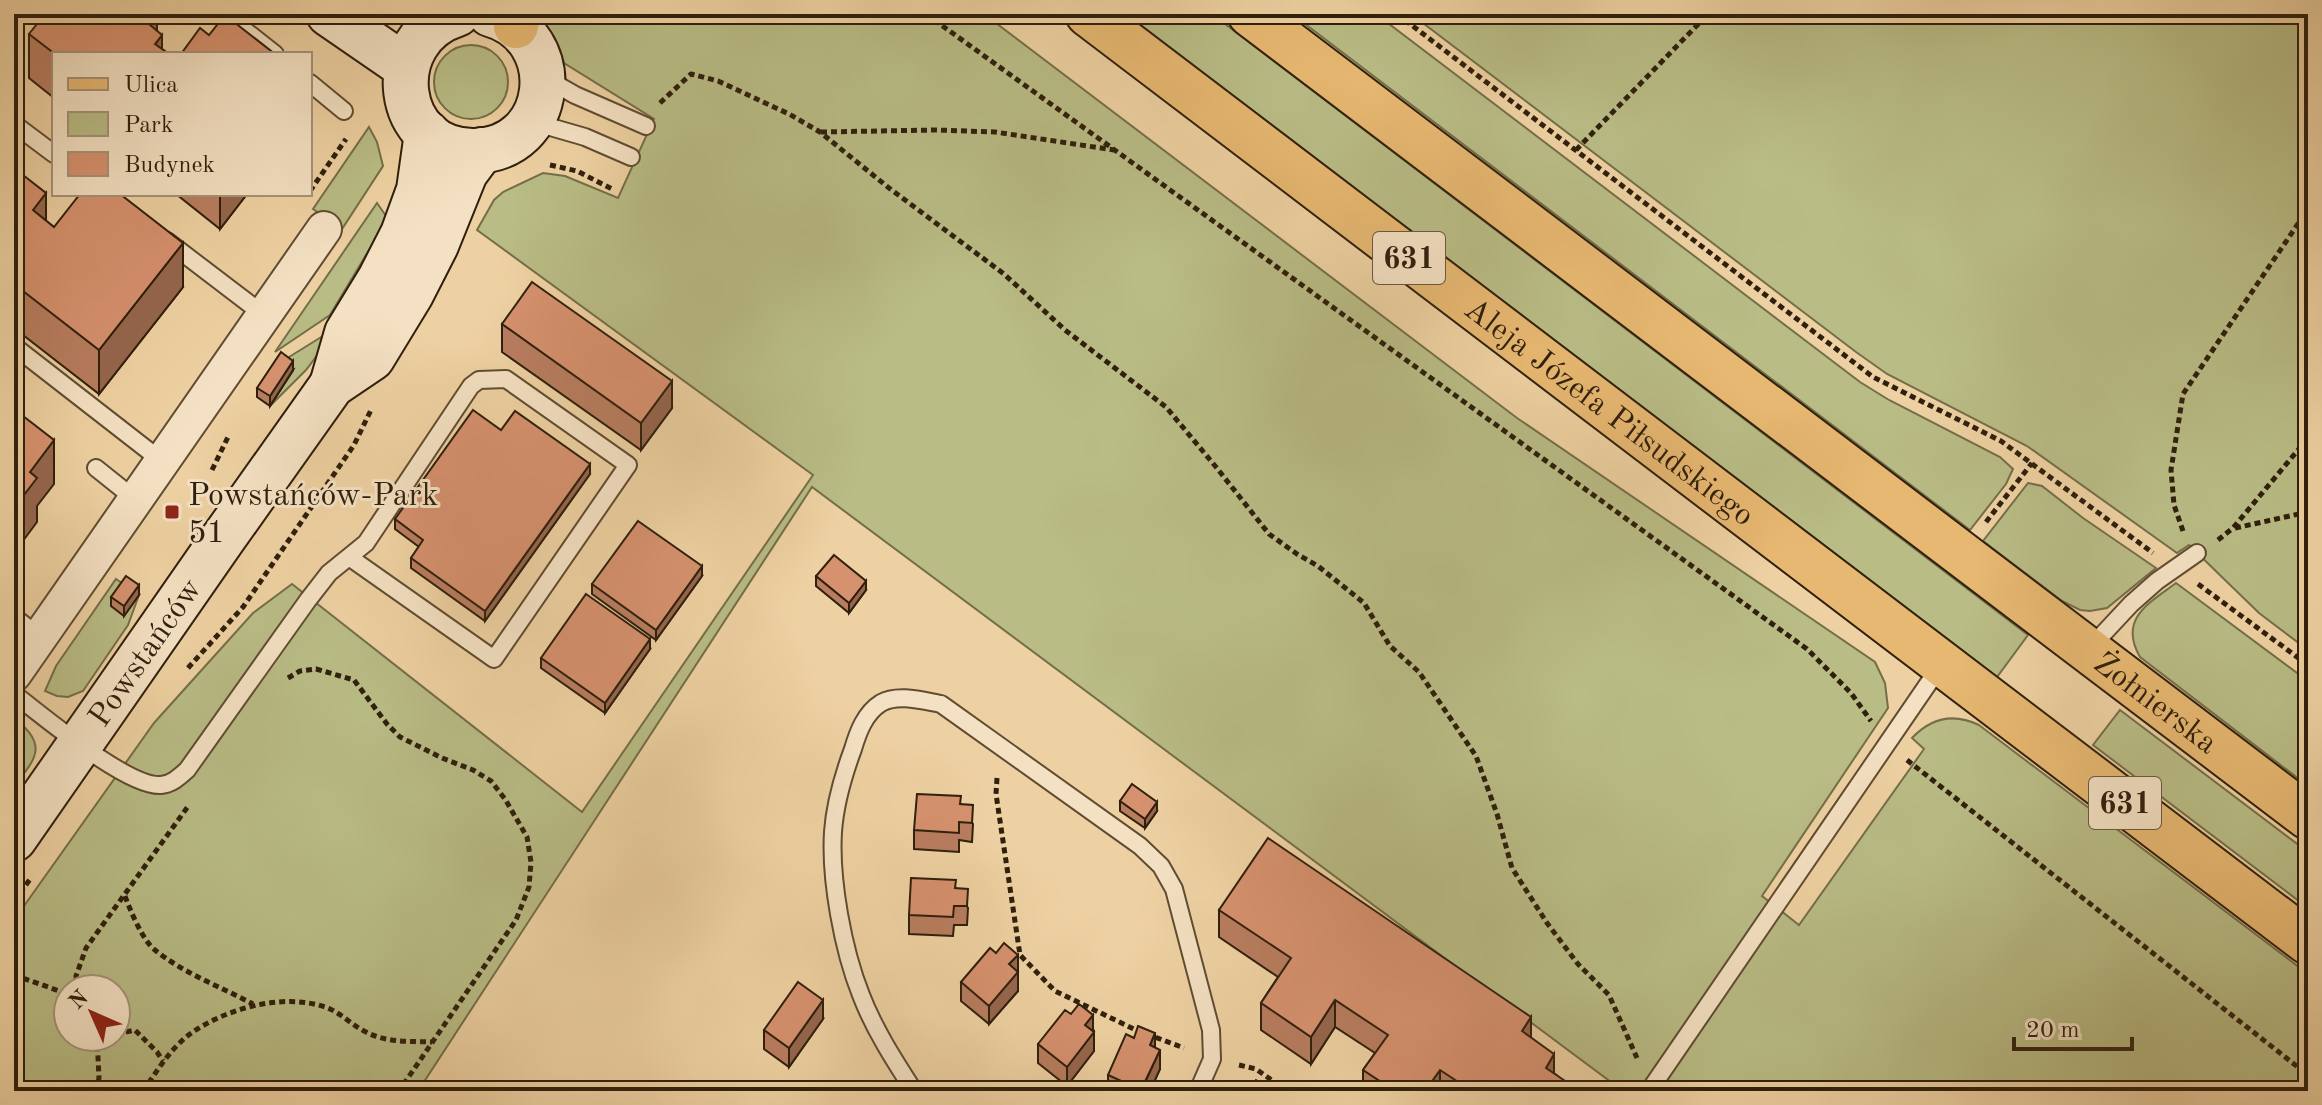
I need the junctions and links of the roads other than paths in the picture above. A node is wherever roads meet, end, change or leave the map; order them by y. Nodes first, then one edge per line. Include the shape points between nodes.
1 (224, 14) edge
2 (329, 14) edge
3 (1088, 14) edge
4 (1250, 14) edge
5 (508, 18) edge
6 (430, 19) edge
7 (272, 52) edge
8 (406, 67) junction
9 (543, 77) junction
10 (312, 85) edge
11 (344, 111) road end
12 (531, 121) junction
13 (14, 124) edge
14 (643, 124) road end
15 (427, 133) junction
16 (482, 150) junction
17 (52, 152) edge
18 (631, 157) dead end
19 (324, 229) dead end
20 (153, 231) edge
21 (264, 315) junction
22 (19, 350) dead end
23 (332, 385) junction
24 (163, 462) junction
25 (96, 468) dead end
26 (136, 500) junction
27 (2197, 553) road end
28 (349, 557) junction
29 (27, 627) edge
30 (2088, 650) junction
31 (1942, 663) junction
32 (14, 674) edge
33 (14, 694) edge
34 (81, 743) junction
35 (2308, 817) edge
36 (14, 839) edge
37 (2308, 942) edge
38 (1650, 1089) edge
39 (914, 1091) edge
40 (1198, 1091) edge

1 - 7 lane
2 - 8 street
3 - 31 main road, Aleja Józefa Piłsudskiego / 631
4 - 30 main road, Żołnierska
5 - 9 street via 535,48
6 - 8 street
8 - 15 street via 406,96
9 - 12 street
9 - 14 lane
10 - 11 lane
12 - 16 street via 509,141
12 - 18 lane
13 - 17 lane
15 - 16 street via 447,146
15 - 23 street, Powstańców via 419,190 380,279 347,333
16 - 23 street, Powstańców via 465,173 411,294 372,358
19 - 21 street
20 - 21 lane
21 - 24 street
22 - 24 lane
23 - 34 street, Powstańców
24 - 26 street
25 - 26 lane
26 - 29 street
27 - 30 lane via 2131,604
28 - 28 lane via 494,659 628,465 506,379 479,380 366,543
28 - 34 lane via 308,600 176,780 159,785 139,781
29 - 32 street
30 - 35 main road, Żołnierska
31 - 37 main road, 631
31 - 38 lane
33 - 34 lane
34 - 36 street, Powstańców
39 - 40 lane via 884,1043 848,955 833,835 837,798 861,725 882,702 905,698 941,704 1161,866 1174,889 1211,1030 1212,1059

